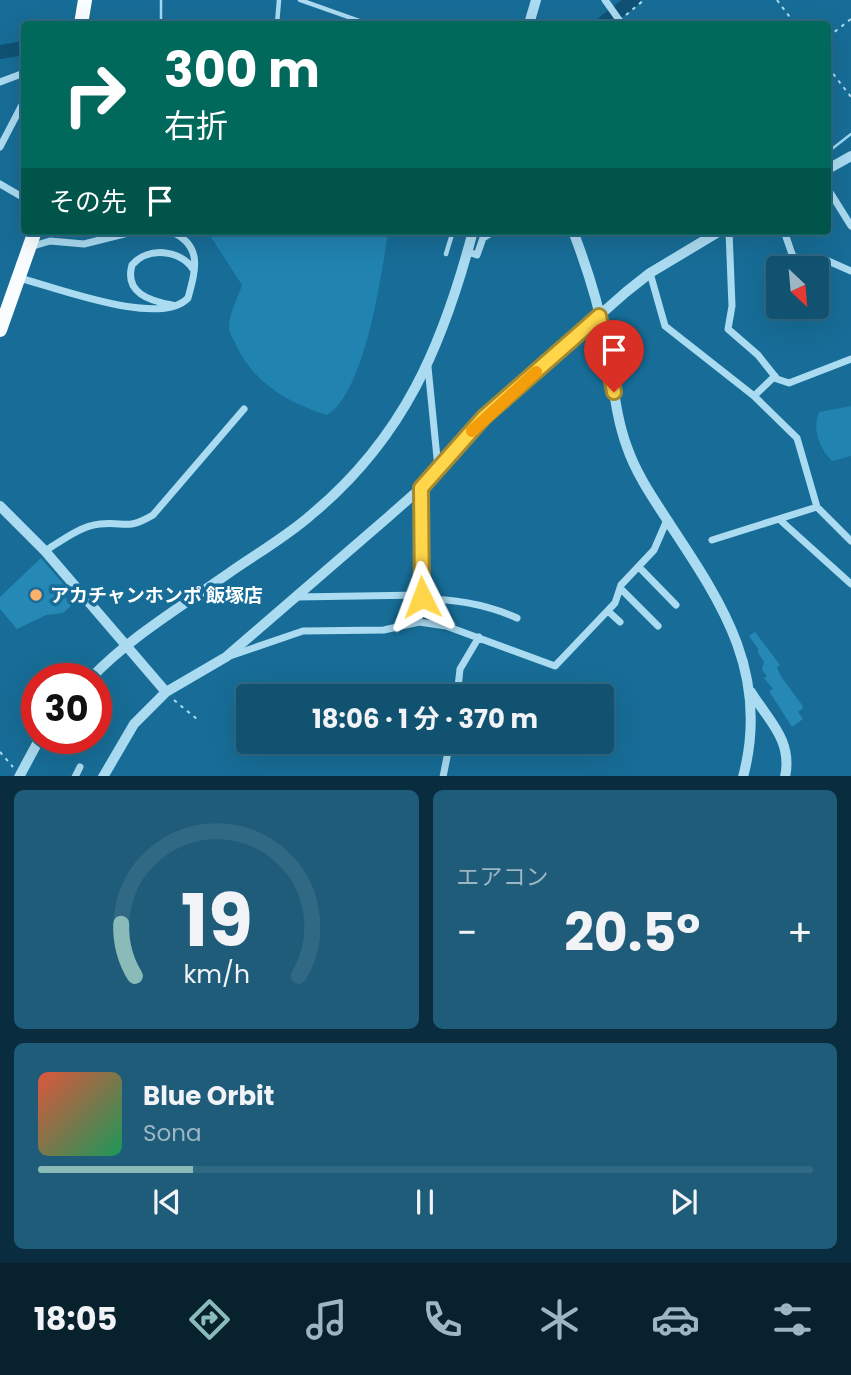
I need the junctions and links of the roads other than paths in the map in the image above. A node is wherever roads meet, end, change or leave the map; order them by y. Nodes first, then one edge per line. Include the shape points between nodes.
1 (85, 0) edge
2 (279, 0) edge
3 (300, 0) edge
4 (536, 0) edge
5 (605, 0) edge
6 (82, 21) edge
7 (277, 21) edge
8 (360, 21) edge
9 (530, 21) edge
10 (619, 21) edge
11 (21, 74) edge
12 (0, 82) edge
13 (21, 108) edge
14 (0, 147) edge
15 (851, 156) edge
16 (831, 167) edge
17 (0, 184) edge
18 (831, 194) edge
19 (21, 196) edge
20 (851, 226) edge
21 (34, 235) edge
22 (120, 235) edge
23 (176, 235) edge
24 (452, 235) edge
25 (472, 235) edge
26 (488, 235) edge
27 (574, 235) edge
28 (713, 235) edge
29 (729, 235) edge
30 (785, 235) edge
31 (29, 247) junction
32 (468, 252) junction
33 (446, 254) dead end
34 (793, 256) edge
35 (830, 262) edge
36 (194, 269) junction
37 (851, 271) edge
38 (650, 273) junction
39 (19, 278) junction
40 (176, 305) junction
41 (599, 316) junction
42 (0, 330) edge
43 (851, 359) edge
44 (428, 367) junction
45 (775, 376) junction
46 (754, 396) junction
47 (244, 409) dead end
48 (438, 468) junction
49 (421, 488) junction
50 (0, 506) edge
51 (817, 507) junction
52 (779, 519) junction
53 (667, 520) junction
54 (712, 540) dead end
55 (851, 541) edge
56 (45, 551) junction
57 (639, 567) junction
58 (851, 584) edge
59 (620, 587) junction
60 (294, 597) junction
61 (422, 597) junction
62 (676, 605) dead end
63 (608, 611) junction
64 (517, 618) dead end
65 (419, 622) junction
66 (620, 622) dead end
67 (658, 626) dead end
68 (479, 637) junction
69 (128, 645) junction
70 (226, 657) junction
71 (108, 663) edge
72 (458, 684) edge
73 (750, 690) junction
74 (166, 692) junction
75 (31, 754) edge
76 (448, 754) edge
77 (80, 767) dead end
78 (19, 776) edge
79 (75, 776) edge
80 (103, 776) edge
81 (443, 776) edge
82 (743, 776) edge
83 (785, 776) edge

1 - 6 highway
2 - 7 lane
3 - 8 lane
4 - 9 street
5 - 10 street
11 - 12 street
13 - 14 street
15 - 16 street
17 - 19 street
18 - 20 street
21 - 31 highway
22 - 31 street via 84,244 50,241
23 - 36 street via 195,254
24 - 33 lane
25 - 32 street
26 - 32 street via 477,255
27 - 41 street
28 - 38 street
29 - 45 street via 732,306 728,329
30 - 34 street
31 - 39 highway
32 - 44 street
35 - 37 street
36 - 40 street via 188,298
36 - 40 street via 187,259 172,253 143,255 132,265 131,279 139,295
38 - 41 street
38 - 46 street via 665,326
39 - 40 street via 102,303 133,308
39 - 42 highway
41 - 48 street via 484,417
41 - 53 street via 626,447
43 - 45 street via 789,383
44 - 48 street
44 - 69 street via 374,452 318,509
45 - 46 street
46 - 51 street via 797,438
47 - 56 street via 153,514 134,525 97,524
48 - 49 street
49 - 60 street
49 - 61 street
50 - 56 street
51 - 52 street
51 - 55 street
52 - 54 street
52 - 58 street
53 - 57 street via 654,550
53 - 73 street via 726,613
56 - 69 street
57 - 59 street
57 - 62 street
59 - 63 street
59 - 67 street
60 - 61 street
60 - 70 street
61 - 64 street via 455,599
61 - 65 street
63 - 66 street
63 - 68 street via 555,666
65 - 68 street
65 - 70 street via 384,630 303,631
68 - 72 street via 460,669
69 - 71 street
69 - 74 street
70 - 74 street
73 - 82 street via 751,728
73 - 83 street via 783,739
74 - 80 street via 134,723
75 - 78 street
76 - 81 street
77 - 79 street

